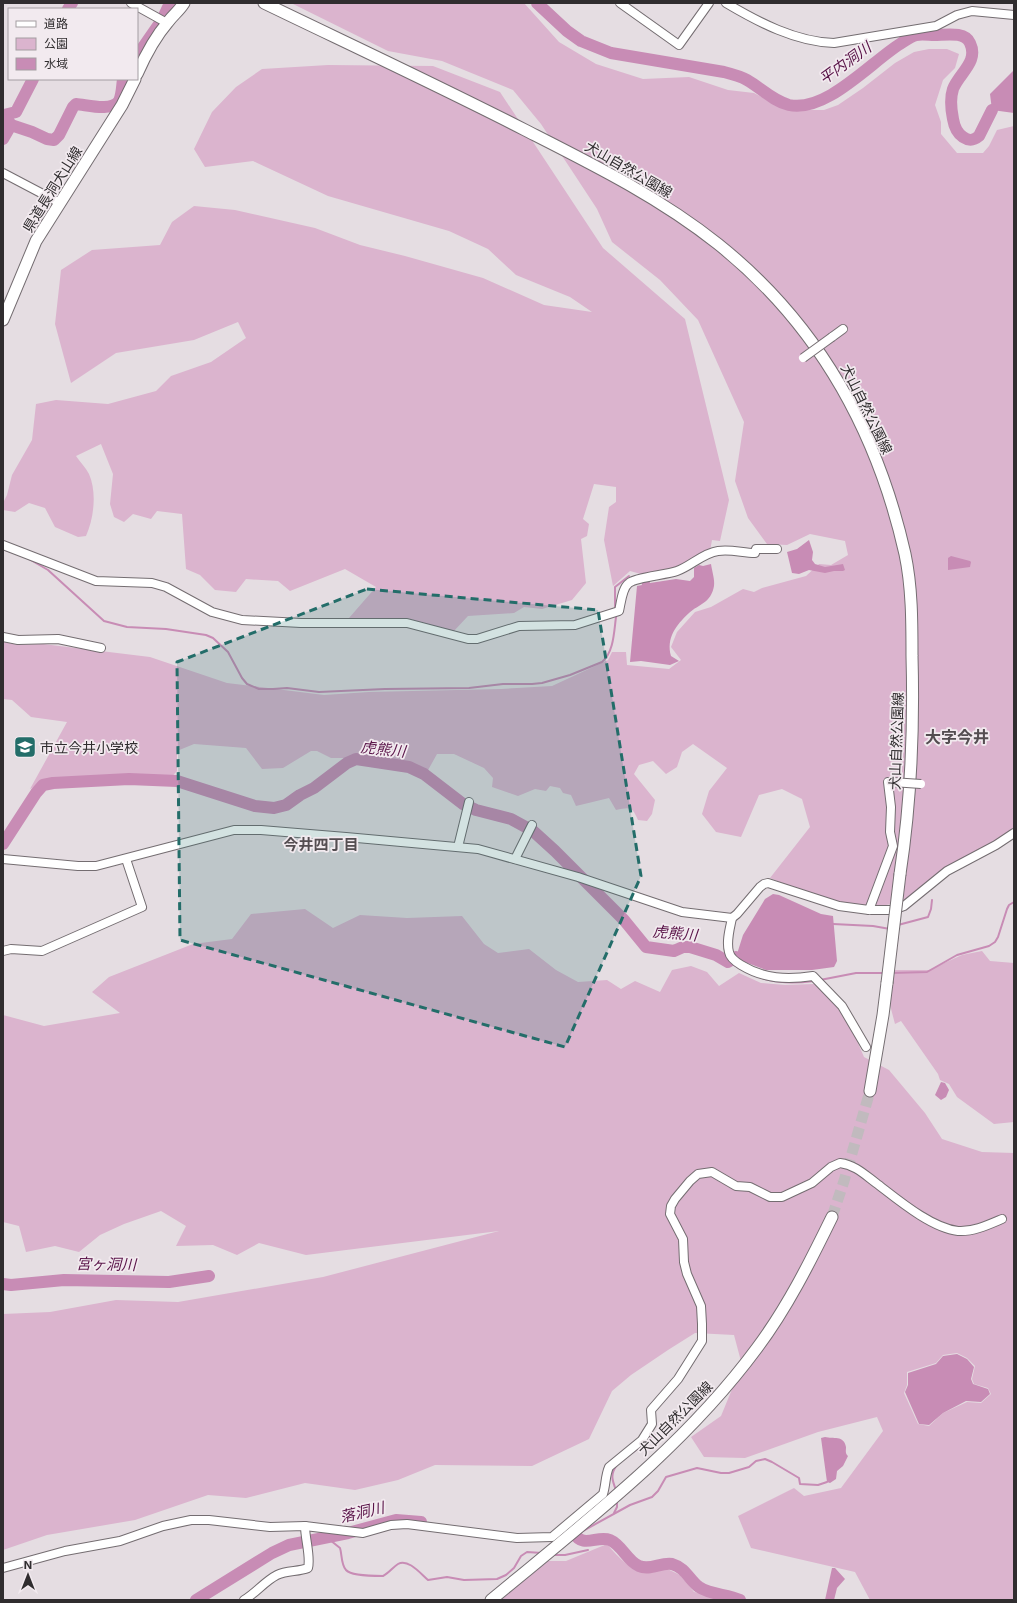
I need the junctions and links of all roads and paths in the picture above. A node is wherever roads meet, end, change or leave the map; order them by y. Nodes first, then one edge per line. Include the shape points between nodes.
1 (131, 3) edge
2 (184, 3) edge
3 (264, 3) edge
4 (620, 3) edge
5 (709, 3) edge
6 (726, 3) edge
7 (1014, 15) edge
8 (162, 21) junction
9 (138, 72) edge
10 (134, 80) edge
11 (3, 173) edge
12 (60, 202) junction
13 (3, 320) edge
14 (843, 329) dead end
15 (803, 358) dead end
16 (3, 545) edge
17 (777, 550) dead end
18 (3, 637) edge
19 (101, 648) dead end
20 (921, 784) dead end
21 (469, 802) dead end
22 (532, 825) dead end
23 (1014, 833) edge
24 (458, 847) junction
25 (3, 859) edge
26 (126, 859) junction
27 (515, 859) junction
28 (869, 910) junction
29 (732, 918) junction
30 (3, 951) edge
31 (866, 1047) dead end
32 (870, 1092) tunnel mouth
33 (832, 1217) tunnel mouth
34 (1002, 1219) dead end
35 (305, 1526) junction
36 (3, 1568) edge
37 (244, 1600) edge
38 (492, 1600) edge

1 - 8 street
2 - 8 main road via 179,10
3 - 32 main road, 犬山自然公園線, bridge via 605,170 665,206 719,245 751,273 780,303 823,356 846,392 869,439 887,490 905,555 912,615 913,711 910,778 883,1015
4 - 5 street via 679,45
6 - 7 street via 801,38 834,43 936,26 957,14 972,11
8 - 9 main road
10 - 12 main road, 県道長洞犬山線 via 122,105
11 - 12 street
12 - 13 main road, 県道長洞犬山線 via 36,242
14 - 15 street, bridge
16 - 17 street via 96,582 166,587 212,612 242,620 407,623 468,639 477,639 519,626 576,625 618,611 625,588 631,581 678,571 718,551 755,553 756,549
18 - 19 street via 18,640 58,639
20 - 28 street, bridge via 888,782 893,846
21 - 24 street
22 - 27 street
23 - 28 street via 947,871 904,906 893,910
24 - 26 street via 261,830 234,830
24 - 27 street via 478,849
25 - 26 street via 96,866
26 - 30 street via 142,906 42,951
27 - 29 street via 582,878 682,912
28 - 29 street via 839,906 768,883 760,887
29 - 31 street via 728,945 733,959 758,974 775,978 813,976 842,1006
33 - 38 main road, 犬山自然公園線 via 777,1320 758,1348 709,1407 635,1479
34 - 35 street via 970,1230 958,1231 944,1227 919,1215 854,1167 840,1163 812,1182 782,1197 770,1197 750,1187 736,1186 712,1172 698,1174 675,1199 670,1214 683,1239 687,1274 701,1306 702,1341 678,1379 651,1410 652,1424 642,1440 609,1467 603,1494 552,1537 517,1538 407,1524 391,1525 363,1533
35 - 36 street via 270,1527 191,1520 163,1526 120,1541
35 - 37 street via 310,1563 308,1568 277,1576

